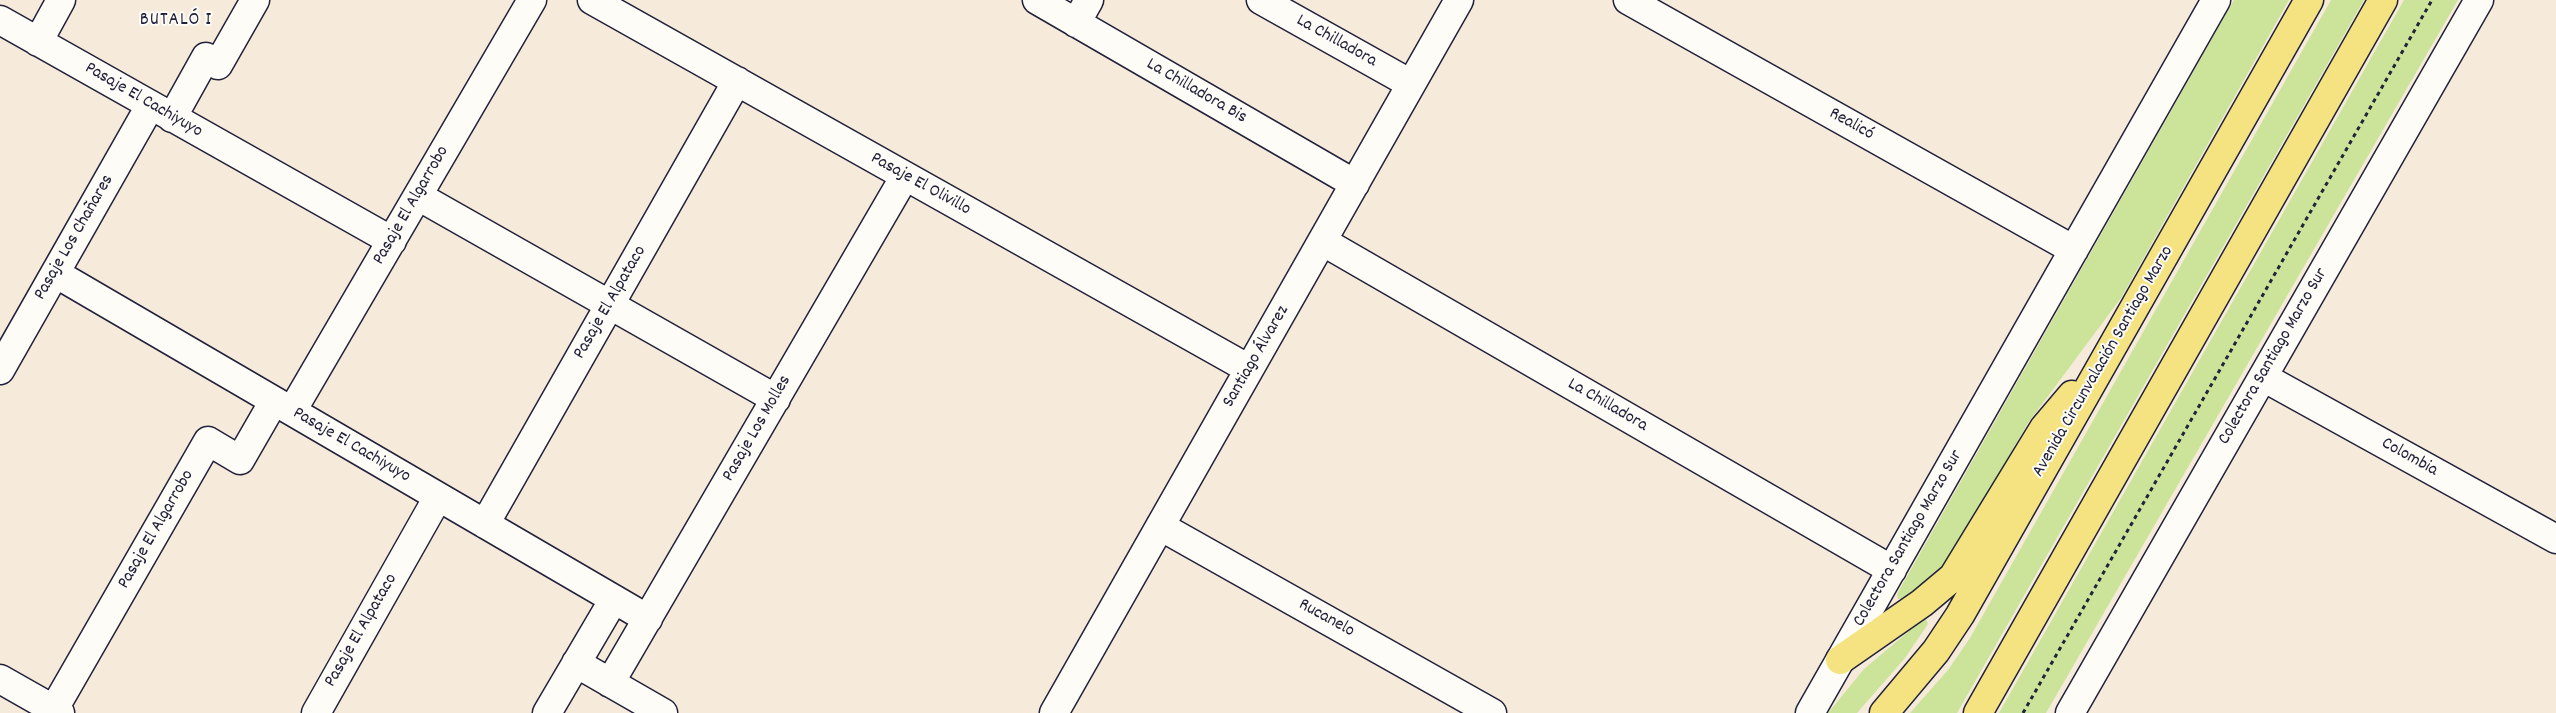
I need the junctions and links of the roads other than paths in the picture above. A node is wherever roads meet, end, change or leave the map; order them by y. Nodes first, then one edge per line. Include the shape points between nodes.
1 (61, 0) edge
2 (255, 0) edge
3 (532, 0) edge
4 (592, 0) edge
5 (1037, 0) edge
6 (1261, 0) edge
7 (1459, 0) edge
8 (1628, 0) edge
9 (2216, 0) edge
10 (2309, 0) edge
11 (2384, 0) edge
12 (2479, 0) edge
13 (1083, 11) edge
14 (0, 20) edge
15 (38, 42) junction
16 (737, 81) junction
17 (1411, 84) junction
18 (161, 112) junction
19 (905, 176) junction
20 (1355, 184) junction
21 (418, 196) junction
22 (392, 241) junction
23 (1322, 241) junction
24 (2074, 250) junction
25 (55, 273) junction
26 (609, 305) junction
27 (10, 328) edge
28 (2104, 361) junction
29 (1249, 369) junction
30 (0, 370) edge
31 (2263, 377) junction
32 (776, 399) junction
33 (283, 406) junction
34 (438, 497) junction
35 (484, 524) junction
36 (1160, 526) junction
37 (2556, 539) edge
38 (1892, 570) junction
39 (614, 599) junction
40 (648, 619) junction
41 (1840, 660) junction
42 (576, 663) junction
43 (0, 679) edge
44 (610, 683) junction
45 (57, 711) edge
46 (316, 713) edge
47 (547, 713) edge
48 (663, 713) edge
49 (1054, 713) edge
50 (1492, 713) edge
51 (1810, 713) edge
52 (1884, 713) edge
53 (1978, 713) edge
54 (2070, 713) edge

1 - 15 street
2 - 18 street, Pasaje Los Chañares via 218,65 206,57
3 - 21 street, Pasaje El Algarrobo
4 - 16 street, Pasaje El Olivillo
5 - 13 street, La Chilladora Bis
6 - 17 street, La Chilladora
7 - 17 street, Santiago Álvarez
8 - 24 street, Realicó
9 - 24 street, Colectora Santiago Marzo Sur
10 - 28 main road, Avenida Circunvalación Santiago Marzo
11 - 53 main road
12 - 31 street, Colectora Santiago Marzo Sur
13 - 20 street, La Chilladora Bis
14 - 15 street, Pasaje El Cachiyuyo
15 - 18 street, Pasaje El Cachiyuyo
16 - 19 street, Pasaje El Olivillo
16 - 26 street, Pasaje El Alpataco
17 - 20 street, Santiago Álvarez
18 - 22 street, Pasaje El Cachiyuyo
18 - 25 street, Pasaje Los Chañares
19 - 29 street, Pasaje El Olivillo
19 - 32 street, Pasaje Los Molles
20 - 23 street, Santiago Álvarez
21 - 22 street, Pasaje El Algarrobo
21 - 26 street
22 - 33 street, Pasaje El Algarrobo
23 - 29 street, Santiago Álvarez
23 - 38 street, La Chilladora
24 - 38 street, Colectora Santiago Marzo Sur
25 - 27 street, Pasaje Los Chañares
25 - 33 street, Pasaje El Cachiyuyo
26 - 32 street
26 - 35 street, Pasaje El Alpataco
27 - 30 street, Pasaje Los Chañares
28 - 41 main road via 2044,428 1953,577 1922,603
28 - 52 main road, Avenida Circunvalación Santiago Marzo via 1960,615 1936,651
29 - 36 street, Santiago Álvarez
31 - 37 street, Colombia
31 - 54 street, Colectora Santiago Marzo Sur
32 - 40 street, Pasaje Los Molles
33 - 34 street, Pasaje El Cachiyuyo
33 - 45 street, Pasaje El Algarrobo via 240,460 208,441
34 - 35 street, Pasaje El Cachiyuyo
34 - 46 street, Pasaje El Alpataco
35 - 39 street, Pasaje El Cachiyuyo
36 - 49 street, Santiago Álvarez
36 - 50 street, Rucanelo
38 - 41 street, Colectora Santiago Marzo Sur
39 - 40 street, Pasaje El Cachiyuyo
39 - 42 street
40 - 44 street, Pasaje Los Molles
41 - 51 street, Colectora Santiago Marzo Sur
42 - 44 street
42 - 47 street
43 - 45 street
44 - 48 street

